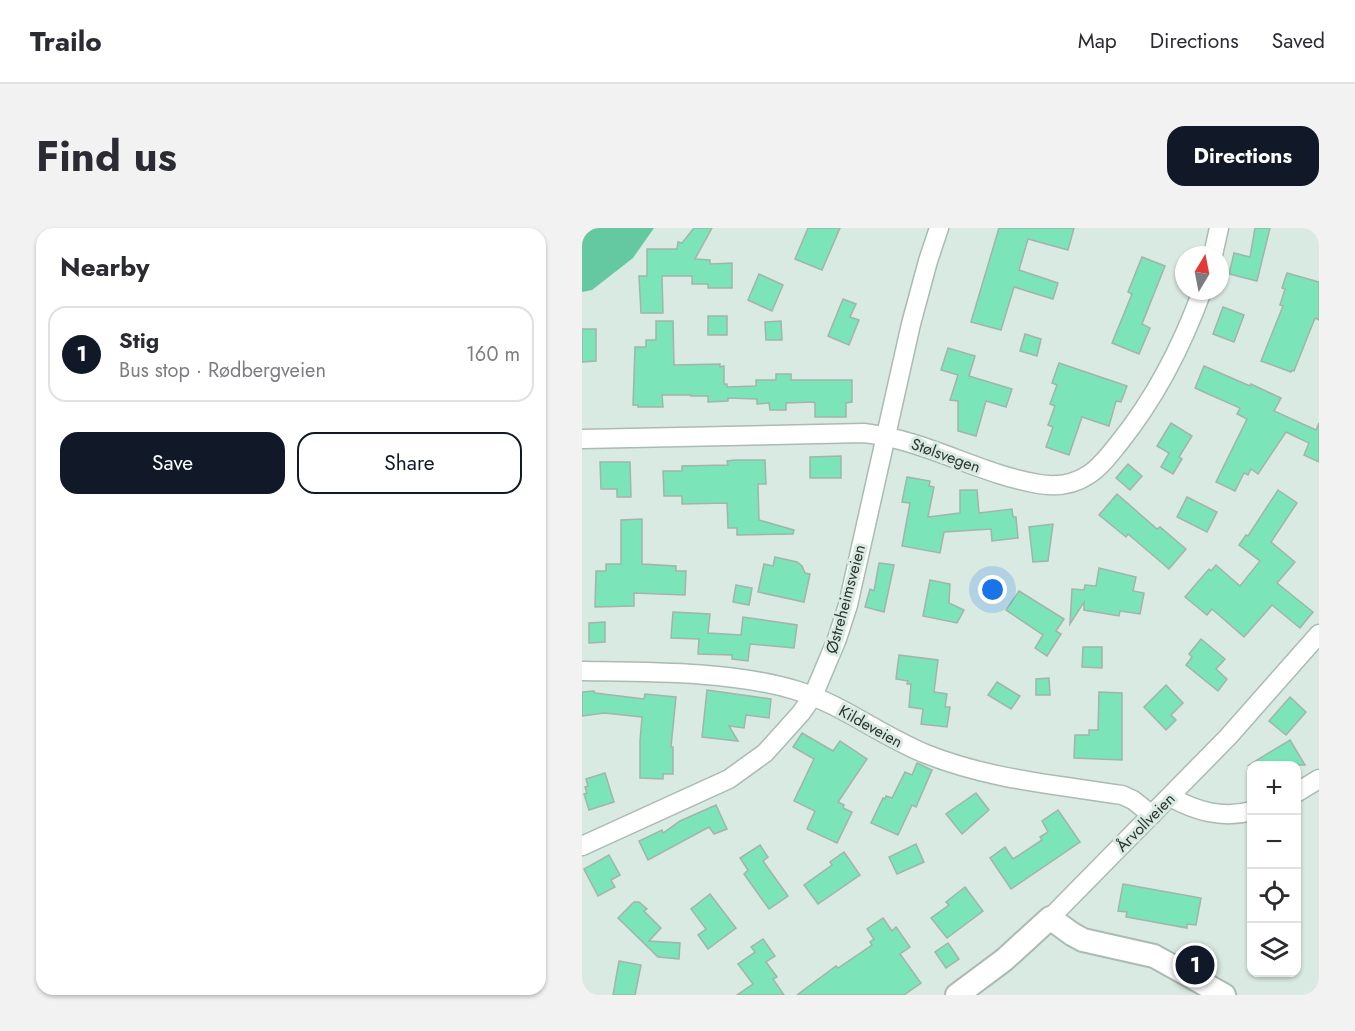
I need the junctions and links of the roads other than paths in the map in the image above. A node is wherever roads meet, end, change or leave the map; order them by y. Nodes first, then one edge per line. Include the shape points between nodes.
1 (939, 228) edge
2 (1219, 228) edge
3 (1215, 246) edge
4 (1198, 300) edge
5 (884, 436) junction
6 (582, 439) edge
7 (1319, 634) edge
8 (582, 671) edge
9 (813, 696) junction
10 (1319, 779) edge
11 (1301, 790) edge
12 (1170, 798) junction
13 (1247, 812) edge
14 (1152, 815) junction
15 (582, 846) edge
16 (1050, 918) junction
17 (957, 995) edge
18 (1224, 995) edge

1 - 5 street, Østreheimsveien
2 - 3 street
4 - 5 street, Stølsvegen via 1178,352 1159,386 1110,454 1082,478 1055,485 1022,480
5 - 6 street, Stølsvegen via 844,433
5 - 9 street, Østreheimsveien via 848,605
7 - 12 street, Årvollveien
8 - 9 street, Kildeveien via 719,678 777,686
9 - 14 street, Kildeveien via 907,746 951,763 1030,782 1122,795
9 - 15 street, Østreheimsveien via 765,753 729,779
10 - 11 street
12 - 13 street via 1213,814
12 - 14 street, Årvollveien
14 - 16 street, Årvollveien
16 - 17 street, Årvollveien via 1004,960
16 - 18 street via 1083,940 1154,956

